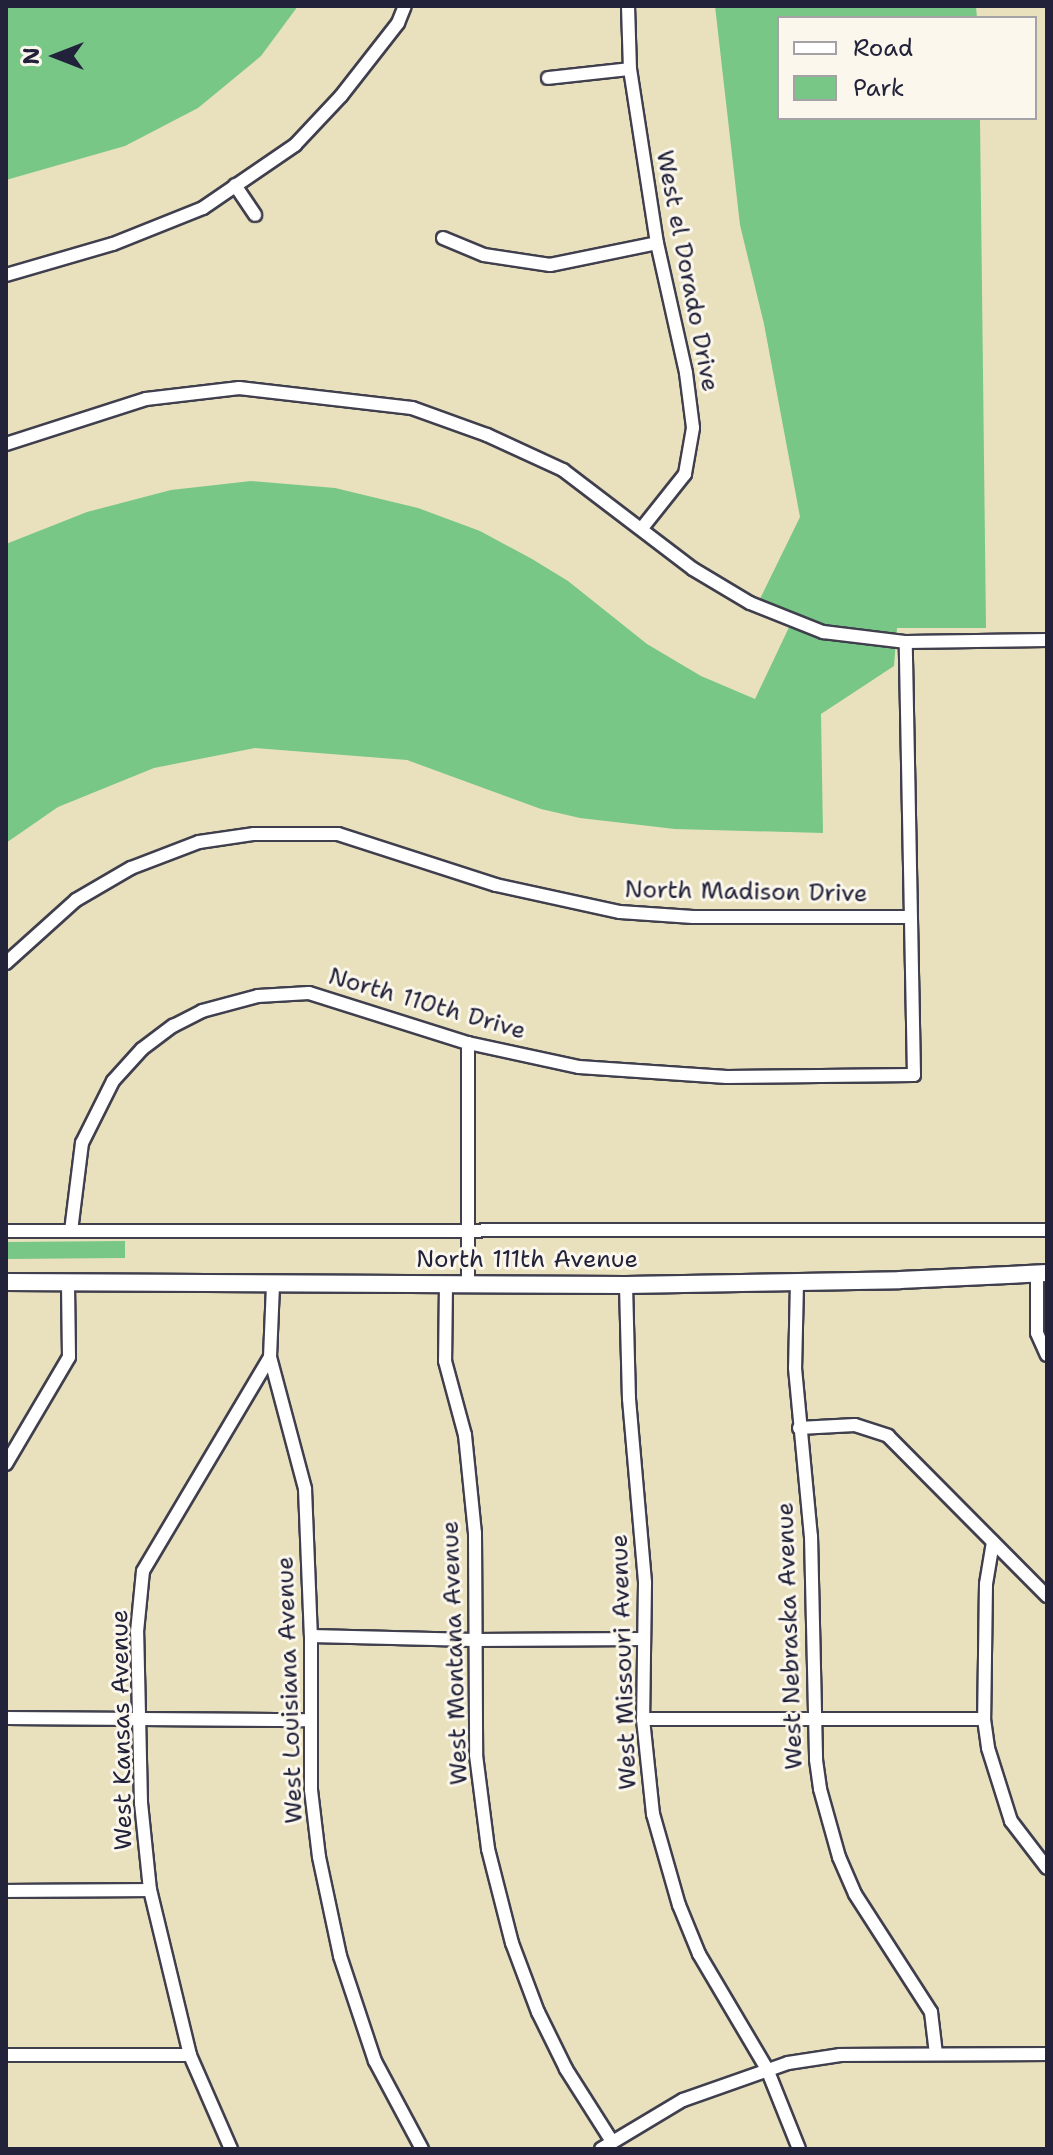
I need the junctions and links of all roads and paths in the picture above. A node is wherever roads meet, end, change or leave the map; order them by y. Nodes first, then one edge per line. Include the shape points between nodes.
1 (405, 6) edge
2 (628, 6) edge
3 (630, 69) junction
4 (548, 78) dead end
5 (235, 185) junction
6 (255, 215) dead end
7 (443, 238) dead end
8 (657, 243) junction
9 (6, 275) edge
10 (6, 444) edge
11 (642, 528) junction
12 (1047, 640) edge
13 (906, 642) junction
14 (910, 917) junction
15 (6, 963) edge
16 (468, 1043) junction
17 (468, 1230) junction
18 (1047, 1230) edge
19 (6, 1231) edge
20 (71, 1231) junction
21 (1042, 1273) edge
22 (6, 1282) edge
23 (68, 1282) junction
24 (797, 1283) junction
25 (273, 1284) junction
26 (446, 1284) junction
27 (468, 1284) junction
28 (626, 1285) junction
29 (1047, 1355) edge
30 (270, 1357) junction
31 (799, 1428) junction
32 (6, 1464) edge
33 (993, 1542) junction
34 (1047, 1596) edge
35 (311, 1636) junction
36 (644, 1639) junction
37 (474, 1640) junction
38 (6, 1718) edge
39 (138, 1718) junction
40 (643, 1719) junction
41 (815, 1719) junction
42 (984, 1719) junction
43 (311, 1720) junction
44 (1047, 1868) edge
45 (150, 1890) junction
46 (6, 1891) edge
47 (936, 2054) junction
48 (1047, 2054) edge
49 (6, 2055) edge
50 (190, 2055) junction
51 (767, 2069) junction
52 (606, 2145) edge
53 (231, 2149) edge
54 (422, 2149) edge
55 (799, 2149) edge

1 - 5 street via 398,23 341,96 295,145
2 - 3 street, West el Dorado Drive
3 - 4 street
3 - 8 street, West el Dorado Drive
5 - 6 street
5 - 9 street via 203,208 113,244
7 - 8 street via 484,255 550,265
8 - 11 street, West el Dorado Drive via 693,428 685,474
10 - 11 street via 146,399 239,388 348,398 412,408 487,435 563,470
11 - 13 street via 693,569 750,603 823,632
12 - 13 street
13 - 14 street
14 - 15 street, North Madison Drive via 620,912 496,885 338,834 254,834 199,842 131,868 76,900
14 - 16 street, North 110th Drive via 914,1075 633,1072 579,1067
16 - 17 street
16 - 20 street, North 110th Drive via 309,993 258,996 202,1011 142,1049 113,1081 82,1143
17 - 18 street, North 111th Avenue
17 - 20 street, North 111th Avenue
17 - 27 street
19 - 20 street, North 111th Avenue
21 - 24 street, North 111th Avenue
21 - 29 street via 1037,1333
22 - 23 street, North 111th Avenue
23 - 25 street, North 111th Avenue
23 - 32 street via 69,1357
24 - 28 street, North 111th Avenue
24 - 31 street, West Nebraska Avenue
25 - 26 street, North 111th Avenue
25 - 30 street, West Kansas Avenue
26 - 27 street, North 111th Avenue
26 - 37 street, West Montana Avenue via 445,1361 465,1435 475,1533
27 - 28 street, North 111th Avenue
28 - 36 street, West Missouri Avenue
30 - 35 street, West Louisiana Avenue via 305,1489
30 - 39 street, West Kansas Avenue via 143,1571
31 - 33 street via 855,1425 888,1436
31 - 41 street, West Nebraska Avenue via 811,1536
33 - 34 street
33 - 42 street via 986,1584
35 - 37 street
35 - 43 street, West Louisiana Avenue
36 - 37 street
36 - 40 street, West Missouri Avenue
37 - 52 street, West Montana Avenue via 479,1782 499,1897 525,1980
38 - 39 street
39 - 43 street
39 - 45 street, West Kansas Avenue
40 - 41 street
40 - 51 street, West Missouri Avenue via 653,1814 679,1905 717,1988
41 - 42 street
41 - 47 street, West Nebraska Avenue via 820,1789 839,1857 868,1918 931,2012
42 - 44 street via 1003,1803
43 - 54 street, West Louisiana Avenue via 311,1790 340,1956 375,2061
45 - 46 street
45 - 50 street, West Kansas Avenue
47 - 48 street
47 - 51 street via 840,2055
49 - 50 street
50 - 53 street, West Kansas Avenue
51 - 52 street via 683,2100
51 - 55 street, West Missouri Avenue

